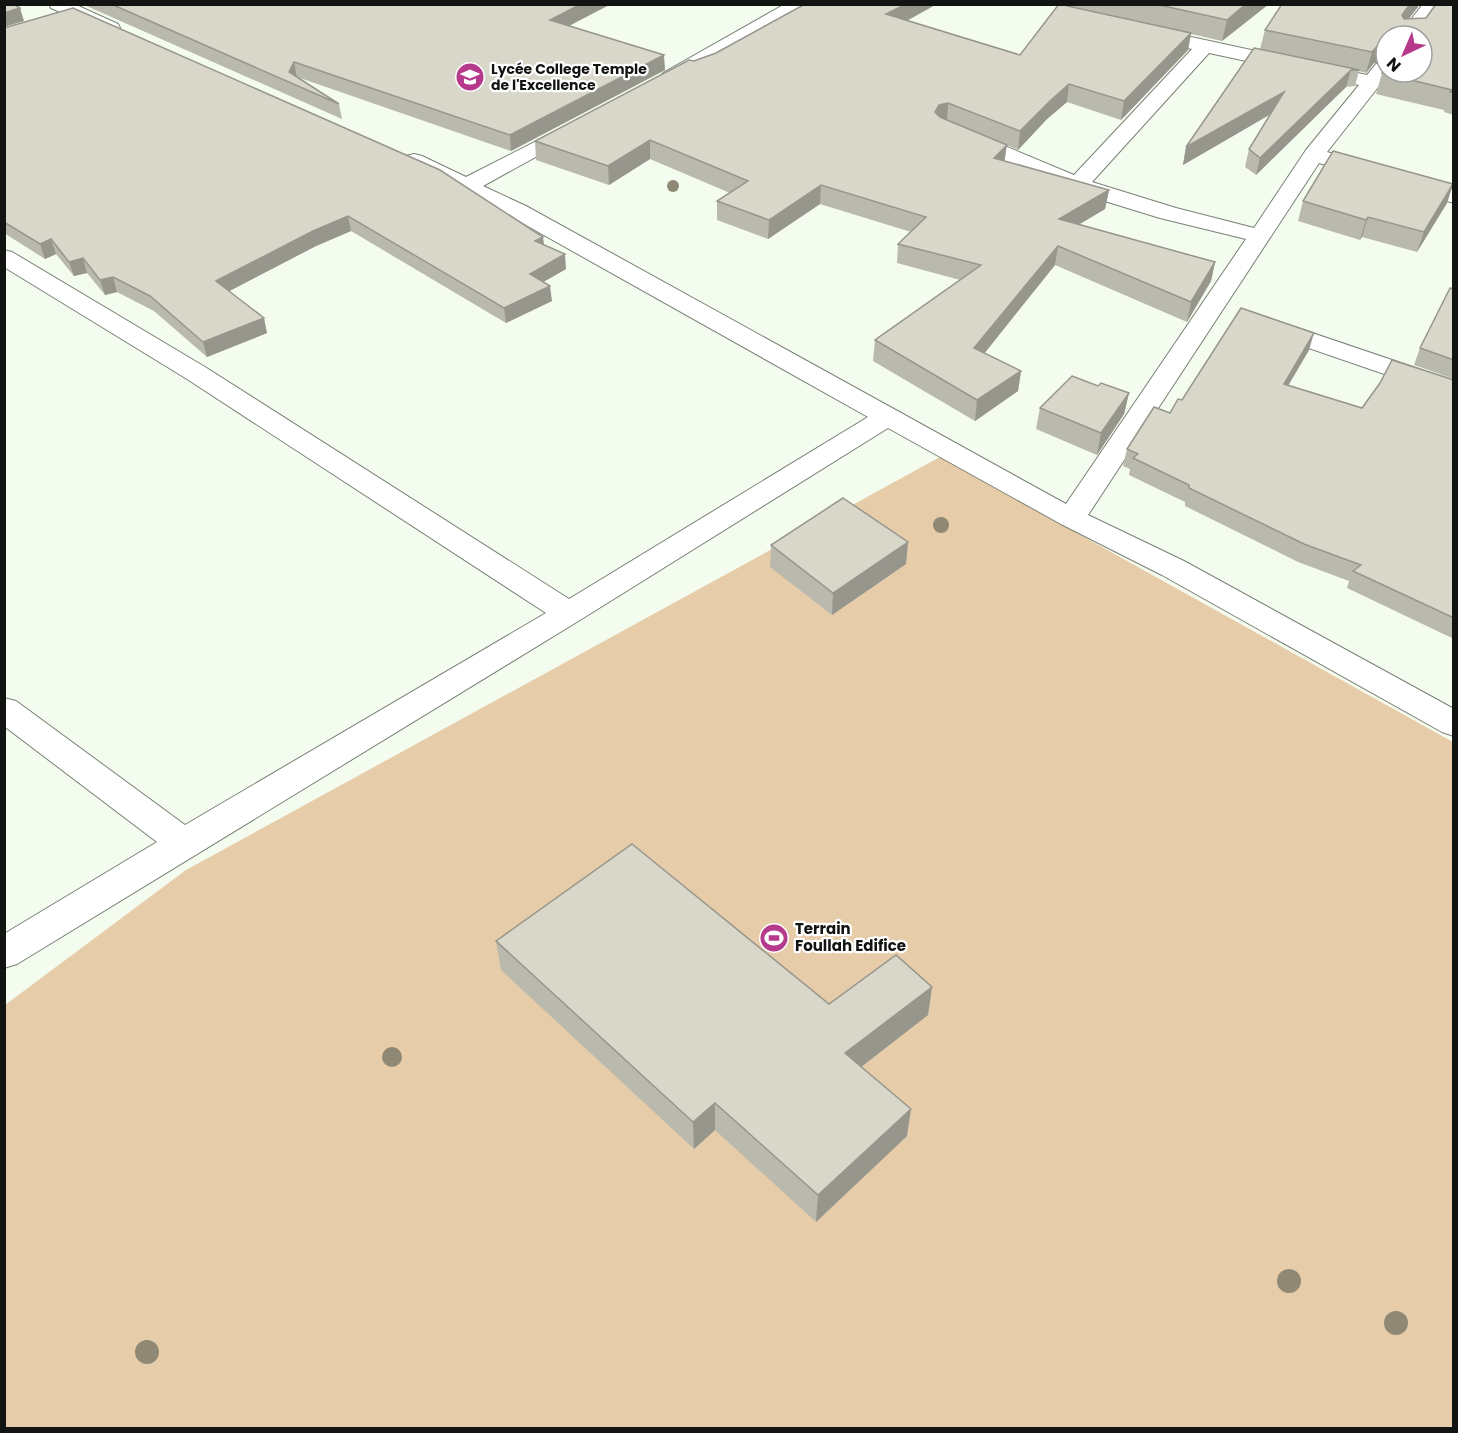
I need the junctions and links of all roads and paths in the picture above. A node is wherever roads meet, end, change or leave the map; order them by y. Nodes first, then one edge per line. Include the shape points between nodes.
1 (799, 4) edge
2 (1433, 4) edge
3 (61, 13) edge
4 (1417, 24) edge
5 (1128, 29) edge
6 (132, 37) edge
7 (1205, 46) junction
8 (1374, 79) edge
9 (1372, 82) junction
10 (652, 87) edge
11 (591, 119) edge
12 (946, 129) edge
13 (392, 152) edge
14 (1314, 155) junction
15 (468, 185) junction
16 (1077, 185) junction
17 (1454, 196) edge
18 (1260, 236) junction
19 (4, 257) edge
20 (1232, 313) junction
21 (1454, 390) edge
22 (887, 417) junction
23 (1071, 518) junction
24 (568, 613) junction
25 (4, 709) edge
26 (1454, 724) edge
27 (184, 843) junction
28 (4, 953) edge

1 - 10 street
2 - 4 street
3 - 6 street
5 - 7 street
7 - 9 street
7 - 16 street
8 - 9 street
9 - 14 street
11 - 15 street
12 - 16 street
13 - 15 street
14 - 17 street
14 - 18 street
15 - 22 street
16 - 18 street
18 - 20 street
19 - 24 street via 196,373
20 - 21 street
20 - 23 street
22 - 23 street
22 - 24 street
23 - 26 street via 1173,568
24 - 27 street
25 - 27 street
27 - 28 street

